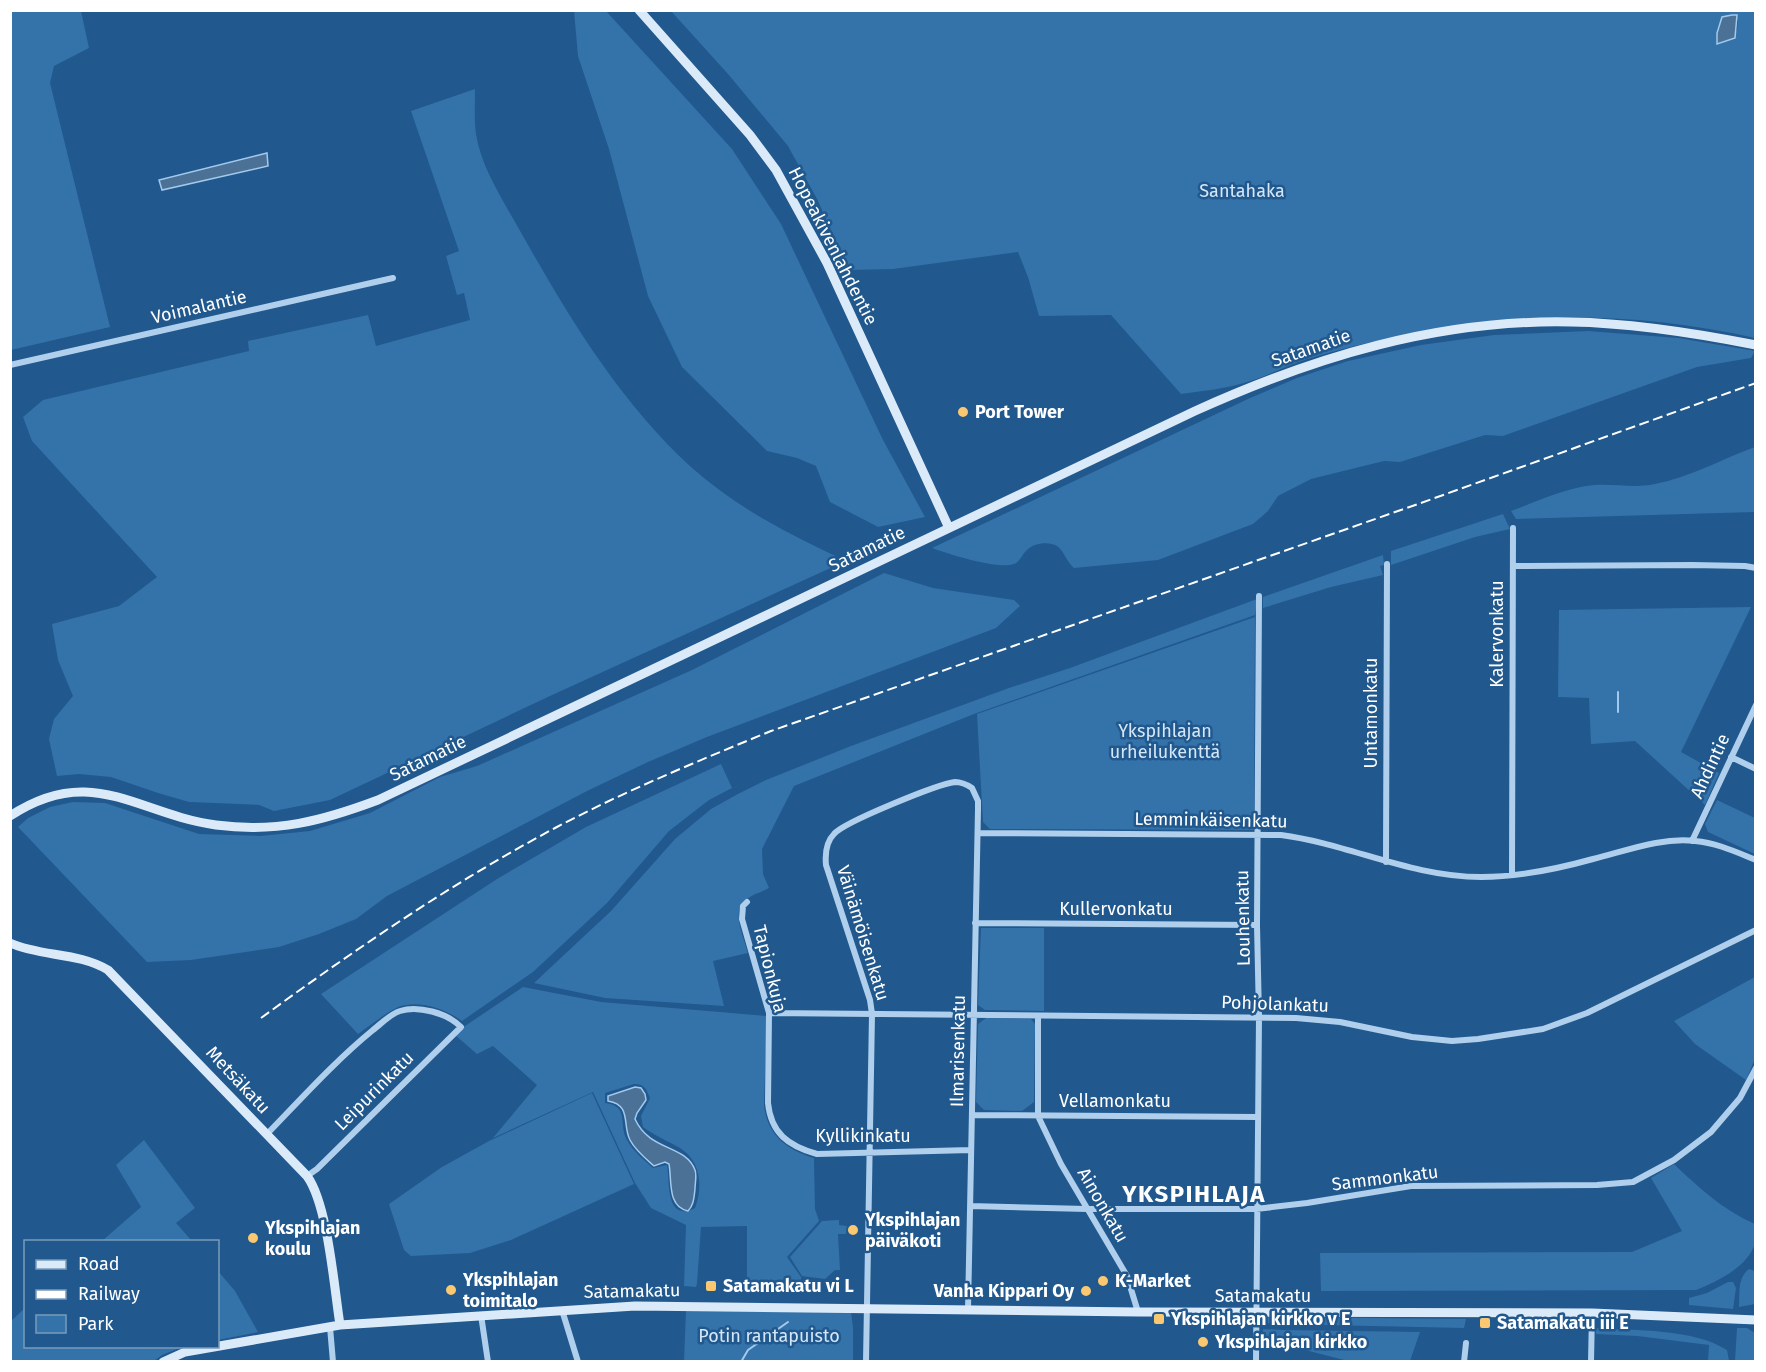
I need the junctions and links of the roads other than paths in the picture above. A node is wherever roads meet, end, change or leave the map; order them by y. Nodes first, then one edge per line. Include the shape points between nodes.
1 (639, 10) edge
2 (393, 278) dead end
3 (1755, 345) edge
4 (10, 365) edge
5 (948, 528) junction
6 (1513, 528) dead end
7 (1387, 564) dead end
8 (1513, 566) junction
9 (1755, 568) edge
10 (1259, 596) dead end
11 (1755, 705) edge
12 (1731, 757) junction
13 (1755, 769) edge
14 (975, 793) joint
15 (10, 816) edge
16 (978, 833) junction
17 (1258, 834) junction
18 (1692, 840) junction
19 (1755, 860) edge
20 (1386, 862) junction
21 (1512, 874) junction
22 (747, 902) dead end
23 (975, 923) junction
24 (1257, 925) junction
25 (1755, 930) edge
26 (10, 943) edge
27 (769, 1013) junction
28 (872, 1014) junction
29 (974, 1015) junction
30 (1038, 1016) junction
31 (1259, 1017) junction
32 (1755, 1068) edge
33 (972, 1115) junction
34 (1038, 1116) junction
35 (770, 1117) joint
36 (1258, 1117) junction
37 (267, 1134) junction
38 (971, 1150) junction
39 (869, 1153) junction
40 (307, 1176) junction
41 (970, 1206) junction
42 (1087, 1209) junction
43 (1256, 1209) junction
44 (866, 1308) junction
45 (562, 1310) junction
46 (968, 1310) junction
47 (1256, 1311) junction
48 (1138, 1312) junction
49 (1592, 1313) junction
50 (482, 1315) junction
51 (1753, 1318) edge
52 (335, 1326) junction
53 (1466, 1343) dead end
54 (219, 1346) edge
55 (208, 1348) edge
56 (163, 1362) edge
57 (333, 1362) edge
58 (488, 1362) edge
59 (578, 1362) edge
60 (866, 1362) edge
61 (1256, 1362) edge
62 (1464, 1362) edge
63 (1591, 1362) edge

1 - 5 street, Hopeakivenlahdentie via 750,135 776,170 827,263
2 - 4 street, Voimalantie
3 - 5 street, Satamatie via 1693,333 1571,322 1460,329 1375,345 1245,389
5 - 15 street, Satamatie via 378,800 324,819 279,826 217,825 93,792 55,795
6 - 8 street
7 - 20 street, Untamonkatu
8 - 9 street, Kalervonkatu
8 - 21 street, Kalervonkatu
10 - 17 street, Louhenkatu
11 - 12 street, Ahdintie
12 - 13 street
12 - 18 street, Ahdintie
14 - 16 street, Ilmarisenkatu
14 - 28 street, Väinämöisenkatu via 961,782 939,786 853,821 833,834 828,844 826,865
16 - 17 street, Lemminkäisenkatu
16 - 23 street, Ilmarisenkatu
17 - 20 street, Lemminkäisenkatu via 1320,842
17 - 24 street, Louhenkatu
18 - 19 street, Lemminkäisenkatu
18 - 21 street, Lemminkäisenkatu via 1654,844
20 - 21 street, Lemminkäisenkatu via 1419,871 1481,877
22 - 27 street, Tapionkuja via 742,919
23 - 24 street, Kullervonkatu
23 - 29 street, Ilmarisenkatu
24 - 31 street, Louhenkatu
25 - 31 street, Pohjolankatu via 1587,1013 1520,1033 1452,1041 1322,1020
26 - 37 street, Metsäkatu via 43,954 86,959 108,970
27 - 28 street, Pohjolankatu
27 - 35 street, Tapionkuja
28 - 29 street, Pohjolankatu
28 - 39 street, Väinämöisenkatu
29 - 30 street, Pohjolankatu
29 - 33 street, Ilmarisenkatu
30 - 31 street, Pohjolankatu
30 - 34 street
31 - 36 street, Louhenkatu
32 - 43 street, Sammonkatu via 1740,1098 1711,1131 1685,1153 1633,1182 1411,1186
33 - 34 street, Vellamonkatu
33 - 38 street, Ilmarisenkatu
34 - 36 street, Vellamonkatu
34 - 42 street, Ainonkatu
35 - 39 street, Kyllikinkatu via 778,1132 805,1151
36 - 43 street, Louhenkatu
37 - 40 street, Metsäkatu
37 - 40 street, Leipurinkatu via 362,1039 400,1011 440,1014 455,1021 460,1027
38 - 39 street, Kyllikinkatu
38 - 41 street, Ilmarisenkatu
39 - 44 street, Väinämöisenkatu
40 - 52 street, Metsäkatu via 318,1196 327,1242
41 - 42 street, Sammonkatu
41 - 46 street, Ilmarisenkatu
42 - 43 street, Sammonkatu
42 - 48 street, Ainonkatu via 1127,1276
43 - 47 street, Louhenkatu
44 - 45 street, Satamakatu via 635,1306
44 - 46 street, Satamakatu
44 - 60 street, Väinämöisenkatu
45 - 50 street, Satamakatu
45 - 59 street
46 - 48 street, Satamakatu
47 - 48 street, Satamakatu
47 - 49 street, Satamakatu
47 - 61 street, Louhenkatu
49 - 51 street, Satamakatu
49 - 63 street
50 - 52 street, Satamakatu
50 - 58 street
52 - 54 street, Satamakatu
52 - 57 street, Metsäkatu
53 - 62 street
55 - 56 street, Satamakatu via 185,1352

